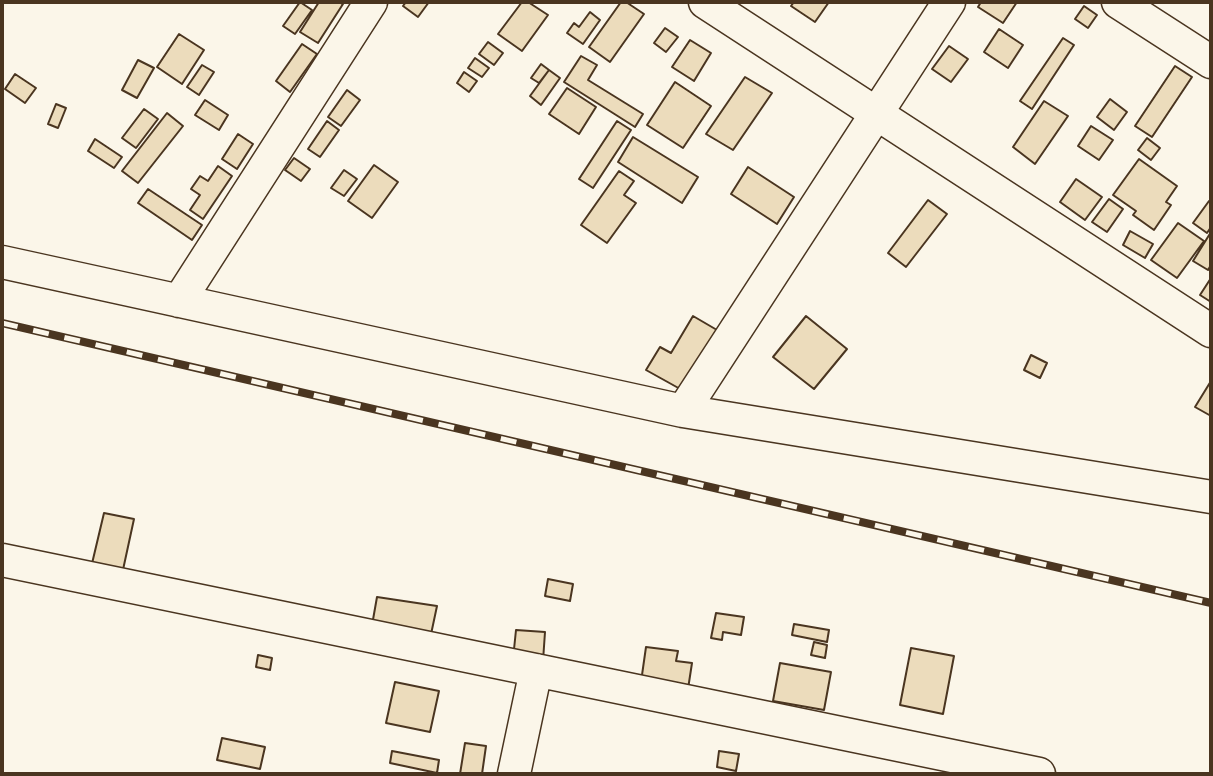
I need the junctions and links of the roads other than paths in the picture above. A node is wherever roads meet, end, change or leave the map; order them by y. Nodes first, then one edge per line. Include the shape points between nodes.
1 (371, 2) edge
2 (705, 2) edge
3 (949, 2) edge
4 (1118, 2) edge
5 (1211, 62) edge
6 (876, 114) junction
7 (2, 262) edge
8 (179, 301) junction
9 (1211, 331) edge
10 (683, 411) junction
11 (1211, 497) edge
12 (2, 560) edge
13 (536, 670) junction
14 (514, 774) edge
15 (1039, 774) edge

1 - 8 street
2 - 6 street
3 - 6 street
4 - 5 street
6 - 9 street
6 - 10 street
7 - 8 street
8 - 10 street
10 - 11 street
12 - 13 street
13 - 14 street
13 - 15 street

